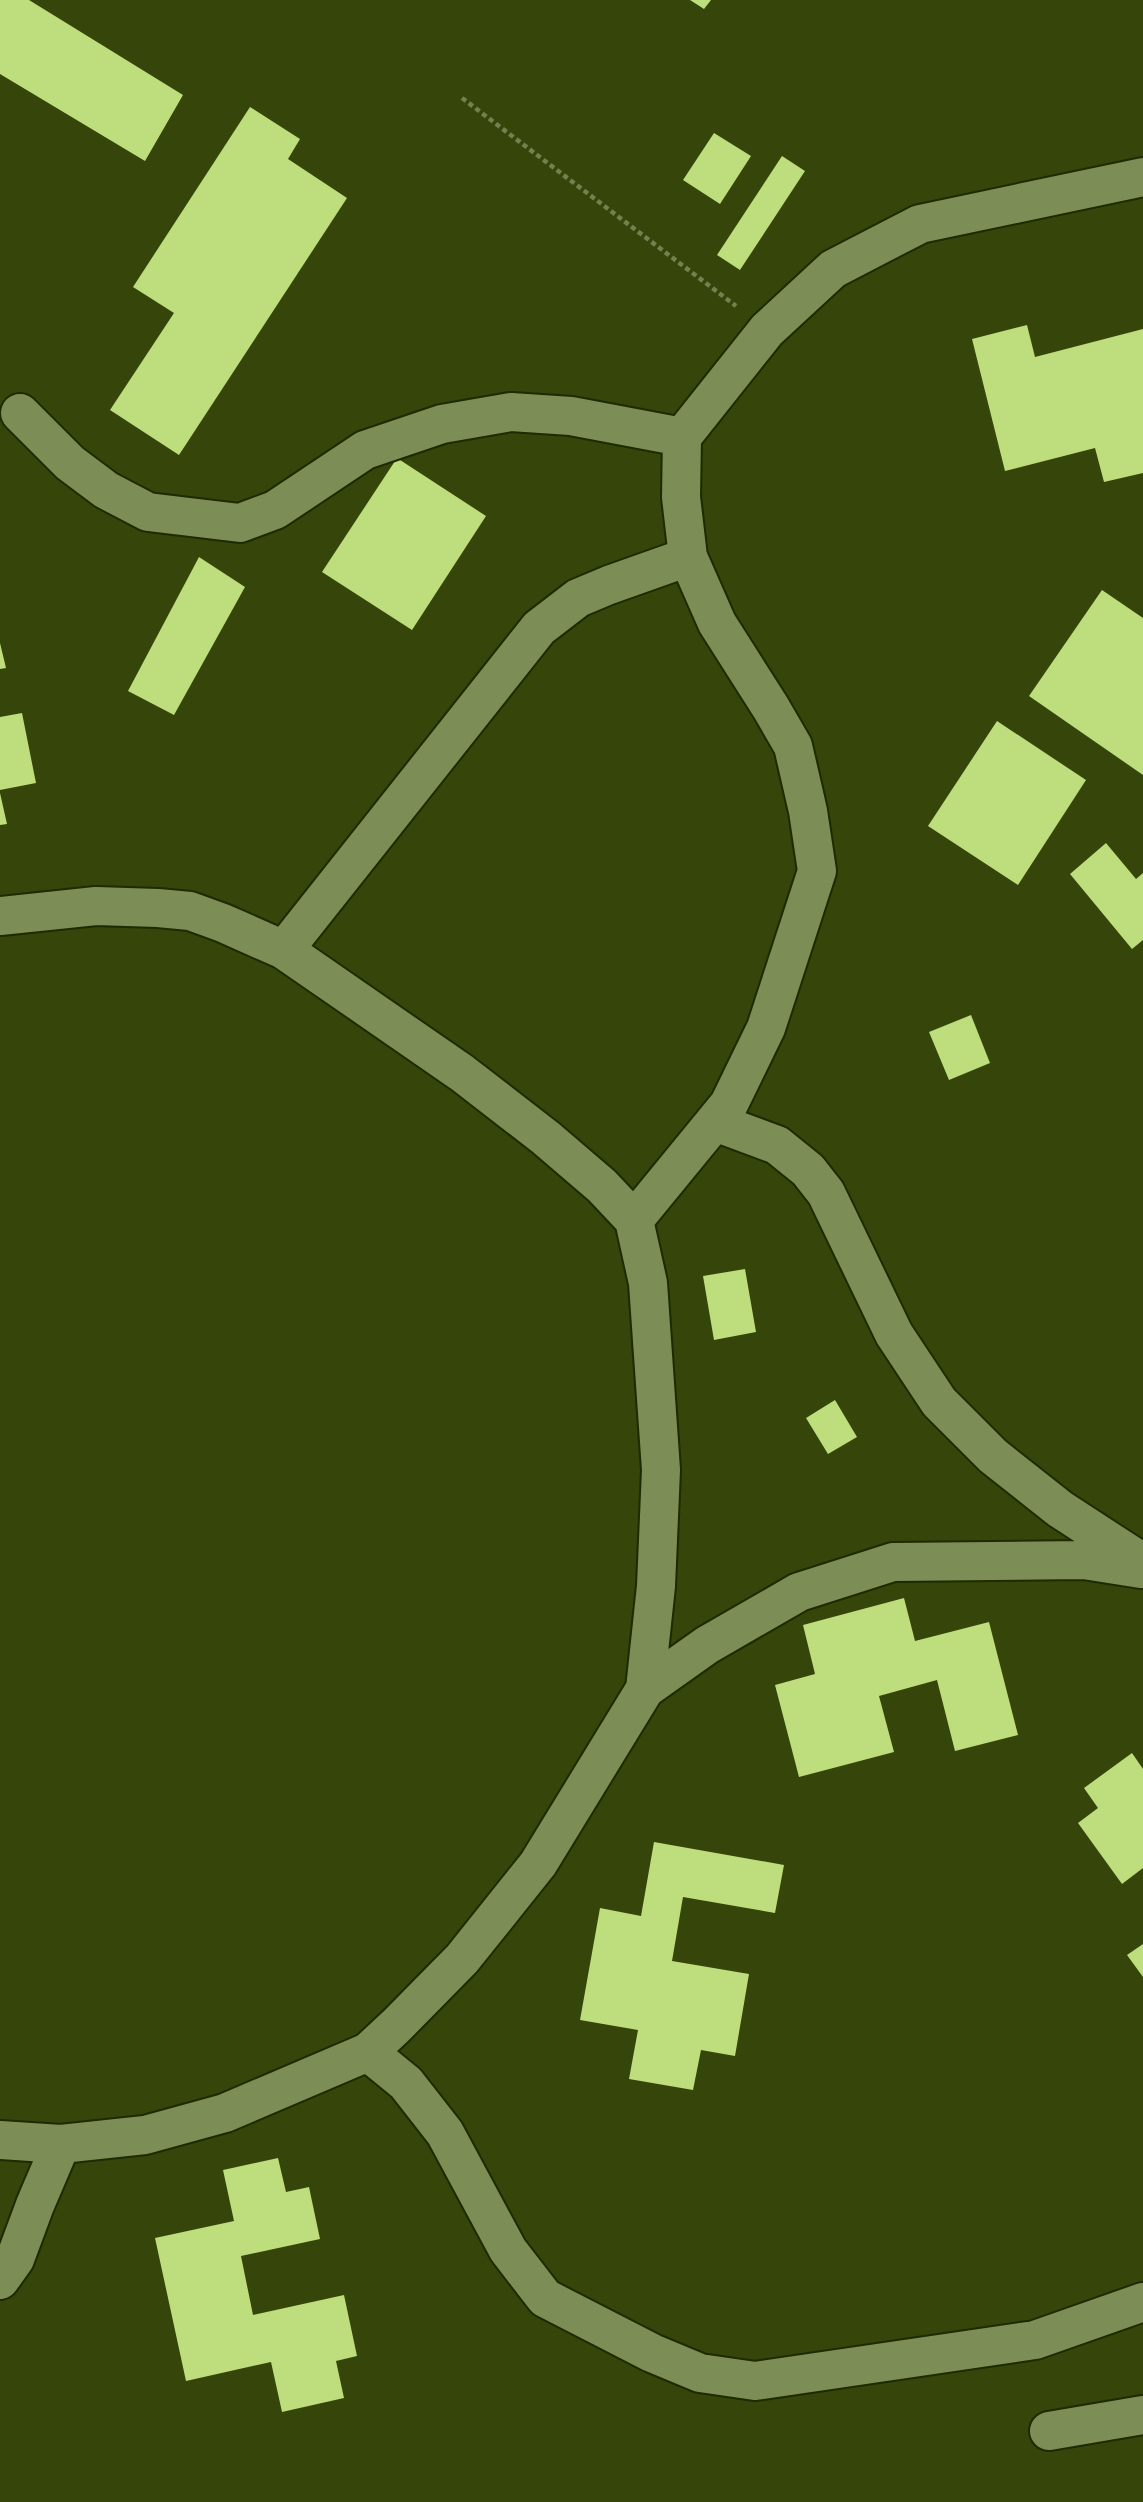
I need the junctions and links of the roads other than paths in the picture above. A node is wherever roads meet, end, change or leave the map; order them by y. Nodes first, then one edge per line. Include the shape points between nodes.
1 (1143, 177) edge
2 (20, 414) dead end
3 (682, 437) junction
4 (688, 558) junction
5 (0, 916) edge
6 (284, 950) junction
7 (715, 1122) junction
8 (634, 1220) junction
9 (1143, 1563) edge
10 (1143, 1569) edge
11 (645, 1689) junction
12 (368, 2052) junction
13 (0, 2140) edge
14 (61, 2144) junction
15 (0, 2280) edge
16 (1143, 2302) edge
17 (1143, 2415) edge
18 (1049, 2431) dead end

1 - 3 street via 920,225 833,269 767,330
2 - 3 street via 88,477 148,512 240,523 275,510 365,450 442,425 511,412 571,416
3 - 4 street via 681,497
4 - 6 street via 578,598 539,628
4 - 7 street via 717,623 793,746 817,872 766,1028 729,1104
5 - 6 street via 96,906 190,911
6 - 8 street via 472,1081 602,1186
7 - 8 street
7 - 9 street via 777,1145 808,1170 826,1193 894,1334 939,1402 993,1456 1060,1509
8 - 11 street via 648,1283 661,1470
10 - 11 street via 1084,1560 893,1562 799,1592 707,1645
11 - 12 street via 538,1864 462,1959
12 - 14 street via 225,2113 145,2135
12 - 16 street via 406,2083 445,2133 508,2250 545,2298 700,2373 755,2381 1035,2340
13 - 14 street
14 - 15 street via 15,2259
17 - 18 street

